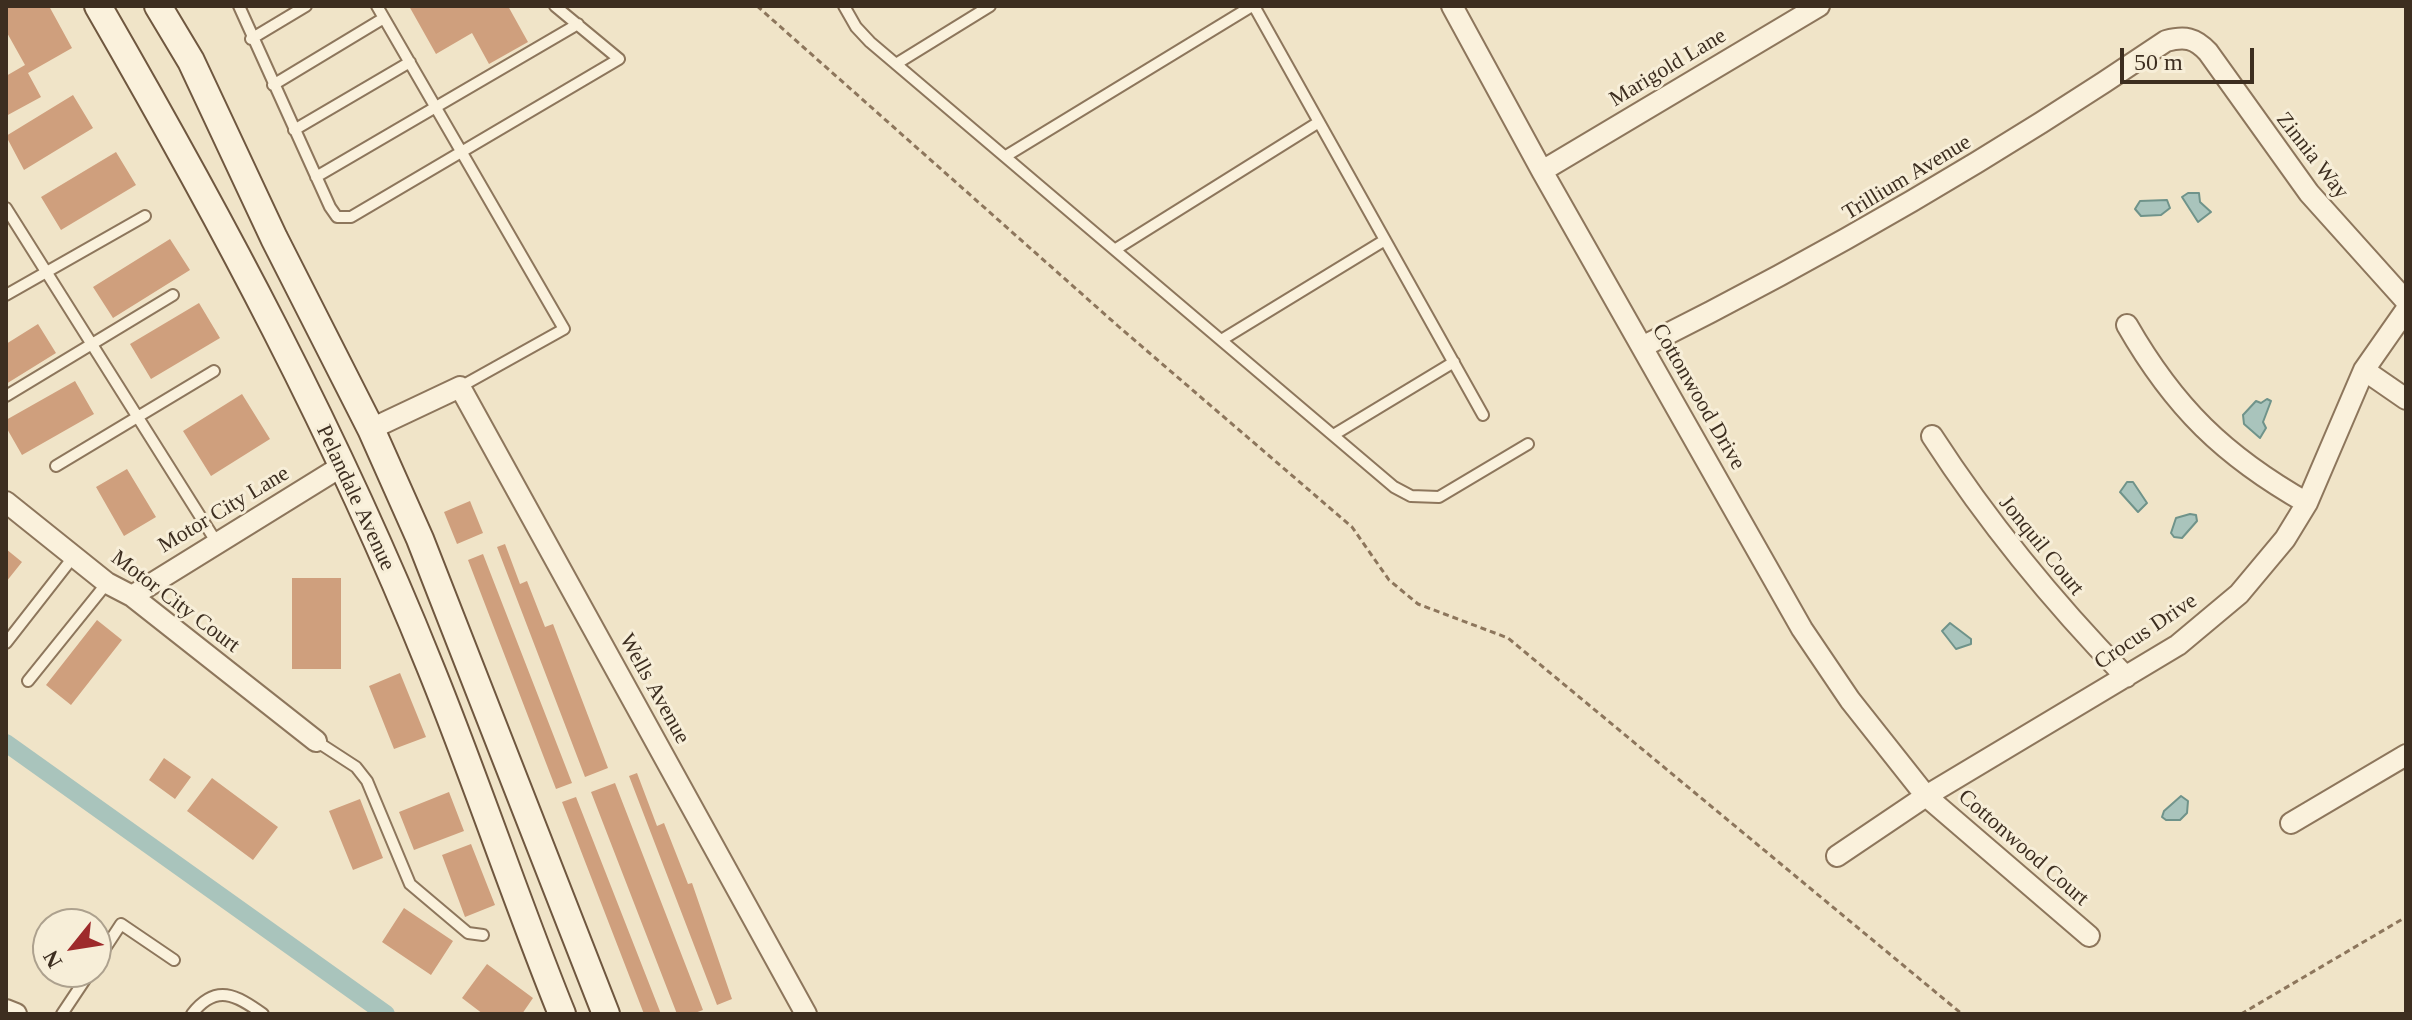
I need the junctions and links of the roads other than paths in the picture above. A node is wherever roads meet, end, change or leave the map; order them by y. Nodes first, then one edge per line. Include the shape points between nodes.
1 (98, 6) edge
2 (158, 6) edge
3 (239, 6) edge
4 (306, 6) edge
5 (377, 6) edge
6 (555, 6) edge
7 (844, 6) edge
8 (990, 6) edge
9 (1253, 6) edge
10 (1452, 6) edge
11 (1819, 6) edge
12 (384, 18) junction
13 (578, 24) junction
14 (2187, 38) joint
15 (251, 39) junction
16 (410, 62) junction
17 (896, 64) junction
18 (273, 85) junction
19 (435, 106) junction
20 (1319, 122) junction
21 (294, 130) junction
22 (461, 151) junction
23 (1006, 156) junction
24 (1542, 171) junction
25 (316, 177) junction
26 (6, 208) edge
27 (145, 216) dead end
28 (1385, 240) junction
29 (1116, 249) junction
30 (46, 271) junction
31 (6, 295) edge
32 (173, 295) dead end
33 (2406, 301) edge
34 (2406, 310) edge
35 (2127, 325) dead end
36 (1223, 339) junction
37 (93, 345) junction
38 (1642, 347) junction
39 (1454, 362) junction
40 (2364, 370) junction
41 (214, 371) dead end
42 (460, 387) junction
43 (6, 396) edge
44 (2406, 399) edge
45 (1483, 415) dead end
46 (138, 418) junction
47 (371, 429) junction
48 (1335, 434) junction
49 (1932, 436) dead end
50 (1528, 444) dead end
51 (56, 466) dead end
52 (342, 466) junction
53 (6, 502) edge
54 (2307, 503) junction
55 (217, 543) junction
56 (74, 556) junction
57 (107, 583) junction
58 (132, 596) junction
59 (6, 643) edge
60 (2126, 677) junction
61 (28, 681) dead end
62 (316, 741) joint
63 (2406, 755) edge
64 (1926, 796) junction
65 (2291, 823) dead end
66 (1837, 856) dead end
67 (483, 935) dead end
68 (2089, 936) dead end
69 (112, 938) edge
70 (174, 960) dead end
71 (79, 988) edge
72 (6, 1010) edge
73 (257, 1012) edge
74 (16, 1014) edge
75 (62, 1014) edge
76 (192, 1014) edge
77 (562, 1014) edge
78 (606, 1014) edge
79 (806, 1014) edge

1 - 52 main road, Pelandale Avenue via 242,260
2 - 47 main road, Pelandale Avenue via 191,61
3 - 15 lane
4 - 15 lane
5 - 12 lane
6 - 13 lane
7 - 17 lane via 856,27
8 - 17 lane
9 - 20 lane
9 - 23 lane
10 - 24 street, Cottonwood Drive
11 - 24 street, Marigold Lane
12 - 16 lane
12 - 18 lane
13 - 19 lane
13 - 22 lane via 619,59
14 - 33 street, Zinnia Way via 2208,52 2309,193
14 - 38 street, Trillium Avenue via 2166,41 2013,143 1856,236
15 - 18 lane
16 - 19 lane
16 - 21 lane
17 - 23 lane
18 - 21 lane
19 - 22 lane
19 - 25 lane
20 - 28 lane
20 - 29 lane
21 - 25 lane
22 - 25 lane via 351,217 337,217
22 - 42 lane via 564,329
23 - 29 lane
24 - 38 street, Cottonwood Drive
26 - 30 lane
27 - 30 lane
28 - 36 lane
28 - 39 lane
29 - 36 lane
30 - 31 lane
30 - 37 lane
32 - 37 lane
34 - 40 street, Crocus Drive
35 - 54 street via 2151,366 2198,425 2265,479
36 - 48 lane
37 - 43 lane
37 - 46 lane
38 - 64 street, Cottonwood Drive via 1802,629
39 - 45 lane
39 - 48 lane
40 - 44 street
40 - 54 street, Crocus Drive
41 - 46 lane
42 - 47 street
42 - 79 street, Wells Avenue
46 - 51 lane
46 - 55 lane
47 - 78 main road, Pelandale Avenue via 474,670
48 - 50 lane via 1381,478 1420,497 1439,497
49 - 60 street, Jonquil Court via 2018,559
52 - 55 street, Motor City Lane
52 - 77 main road, Pelandale Avenue via 429,662
53 - 56 street, Motor City Court
54 - 60 street, Crocus Drive via 2239,594 2178,645
55 - 58 street, Motor City Lane
56 - 57 street, Motor City Court
56 - 59 lane
57 - 58 street, Motor City Court
57 - 61 lane
58 - 62 street, Motor City Court
60 - 64 street, Crocus Drive
62 - 67 lane via 356,767 367,781 410,884 468,933
63 - 65 street
64 - 66 street, Crocus Drive
64 - 68 street, Cottonwood Court
69 - 70 lane via 121,924
71 - 75 lane
72 - 74 street
73 - 76 lane via 235,995 221,992

